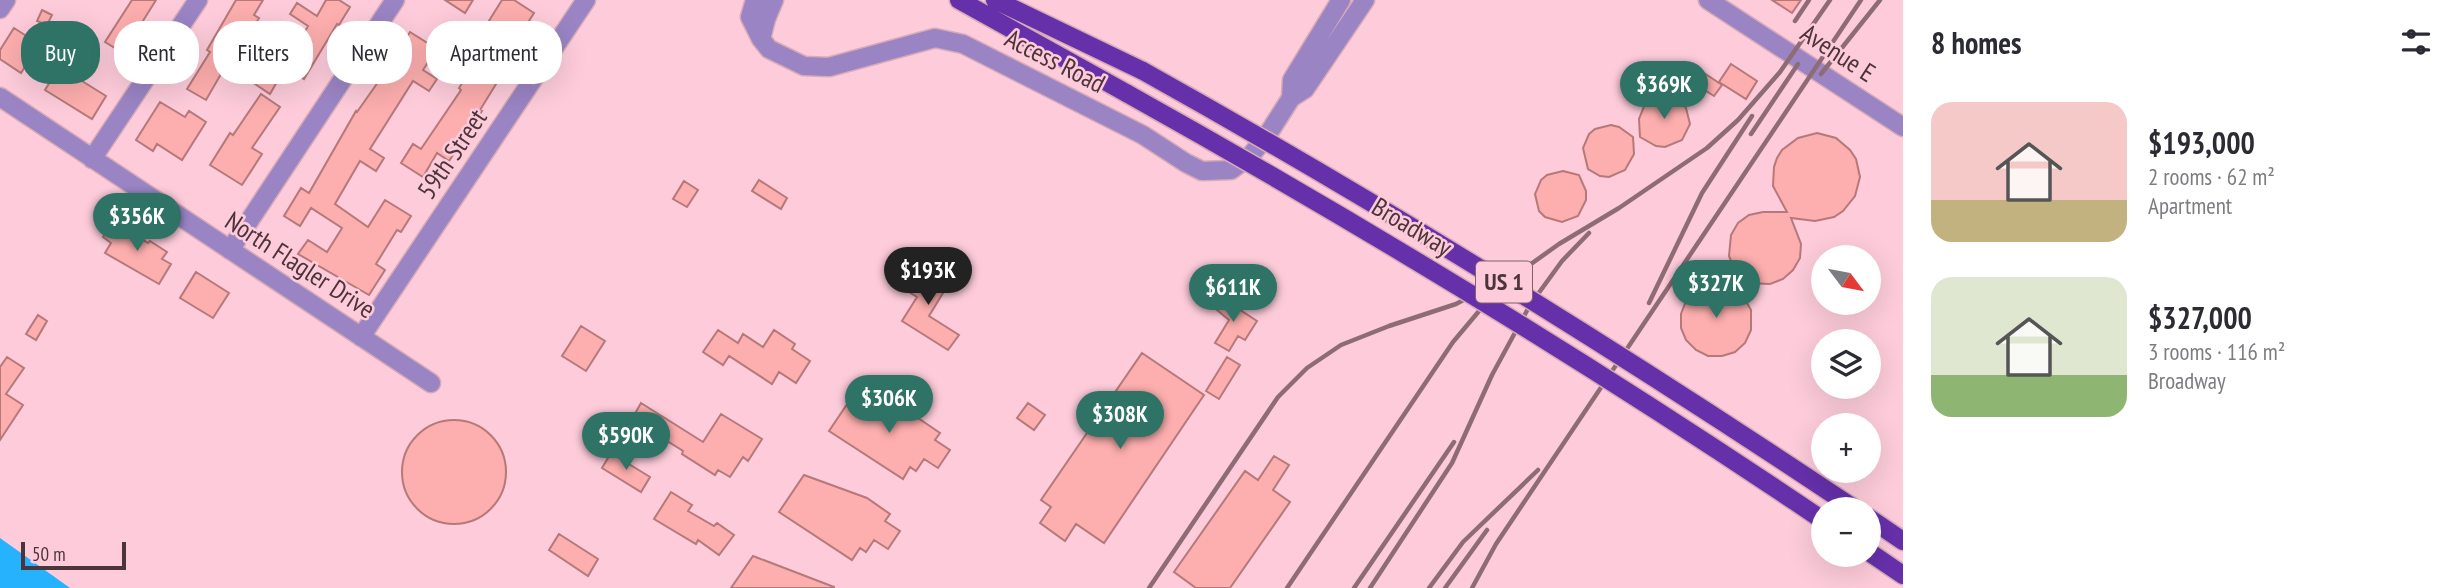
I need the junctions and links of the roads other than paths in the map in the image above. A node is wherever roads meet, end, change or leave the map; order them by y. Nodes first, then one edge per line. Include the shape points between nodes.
1 (6, 0) edge
2 (198, 0) edge
3 (395, 0) edge
4 (586, 0) edge
5 (755, 0) edge
6 (774, 0) edge
7 (959, 0) edge
8 (995, 0) edge
9 (1341, 0) edge
10 (1364, 0) edge
11 (1708, 0) edge
12 (0, 9) edge
13 (761, 39) junction
14 (0, 97) edge
15 (1291, 97) junction
16 (1903, 127) edge
17 (92, 159) junction
18 (230, 250) junction
19 (361, 337) junction
20 (431, 383) dead end
21 (1837, 497) edge
22 (1811, 512) edge
23 (1881, 527) edge
24 (1903, 541) edge
25 (1881, 560) edge
26 (1903, 575) edge

1 - 12 street
2 - 17 street
3 - 18 street
4 - 19 street, 59th Street
5 - 13 street via 750,17
6 - 13 street
7 - 22 main road, Broadway / US 1, bridge via 1462,287
8 - 21 main road, Broadway / US 1, bridge via 1143,71 1311,166 1635,365
9 - 15 street via 1292,80
10 - 15 street via 1305,89
11 - 16 street, Avenue E
13 - 15 street, Access Road via 769,49 804,66 829,67 935,38 963,44 1143,135 1202,171 1231,170 1251,155
14 - 17 street, North Flagler Drive
17 - 18 street, North Flagler Drive
18 - 19 street, North Flagler Drive
19 - 20 street, North Flagler Drive
23 - 24 main road
25 - 26 main road

